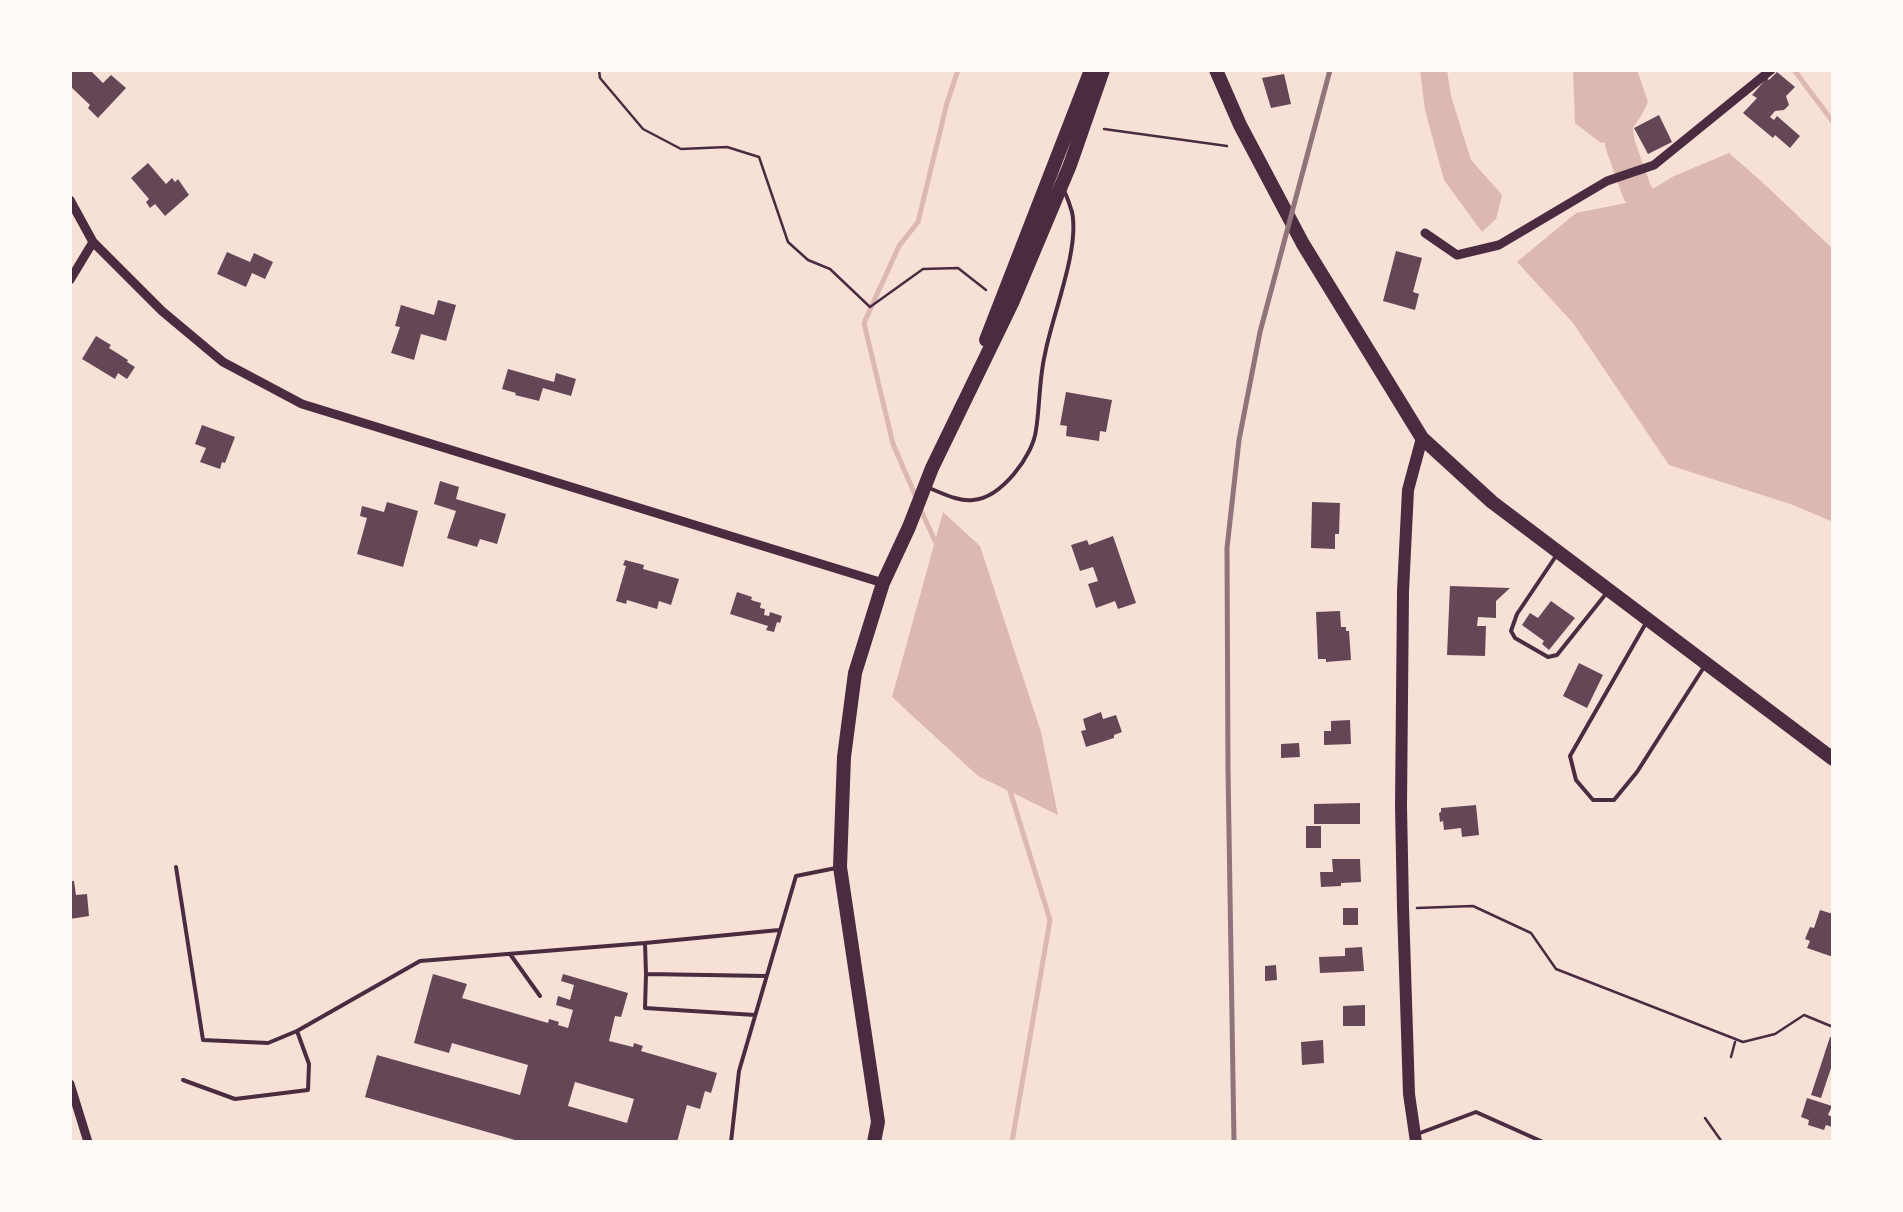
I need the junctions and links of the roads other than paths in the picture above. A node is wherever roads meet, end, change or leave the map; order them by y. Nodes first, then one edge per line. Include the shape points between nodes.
1 (1091, 70) edge
2 (1102, 70) edge
3 (1216, 70) edge
4 (1770, 70) edge
5 (1062, 184) junction
6 (70, 200) edge
7 (1425, 233) dead end
8 (93, 242) junction
9 (70, 280) edge
10 (968, 393) junction
11 (1422, 438) junction
12 (925, 486) junction
13 (1558, 552) junction
14 (883, 583) junction
15 (1609, 590) junction
16 (1648, 619) junction
17 (1706, 663) junction
18 (1833, 760) edge
19 (176, 868) dead end
20 (840, 868) junction
21 (779, 930) junction
22 (645, 943) junction
23 (510, 954) junction
24 (646, 974) junction
25 (766, 976) junction
26 (540, 996) dead end
27 (755, 1015) junction
28 (297, 1032) junction
29 (183, 1080) dead end
30 (70, 1084) edge
31 (1416, 1138) edge
32 (88, 1142) edge
33 (731, 1142) edge
34 (874, 1142) edge
35 (1543, 1142) edge

1 - 10 main road
2 - 5 main road
3 - 11 main road via 1303,244
4 - 7 street via 1654,165 1607,181 1500,245 1457,255
5 - 10 main road
5 - 12 lane via 1073,214 1072,238 1044,356 1036,434 1025,461 1000,488 972,501
6 - 8 street
8 - 9 street
8 - 14 street via 223,362 302,404
10 - 12 main road
11 - 13 main road
11 - 31 main road via 1408,490 1401,806 1409,1094
12 - 14 main road
13 - 15 main road
13 - 15 lane via 1517,614 1515,638 1548,657 1557,655
14 - 20 main road via 855,674
15 - 16 main road
16 - 17 main road
16 - 17 lane via 1570,756 1576,780 1593,800 1614,800 1638,772
17 - 18 main road
19 - 28 lane via 203,1040 268,1044
20 - 21 lane via 796,876
20 - 34 main road via 878,1122
21 - 22 lane
21 - 25 lane
22 - 23 lane
22 - 24 lane
23 - 26 lane
23 - 28 lane via 420,961
24 - 25 lane
24 - 27 lane via 645,1008
25 - 27 lane
27 - 33 lane via 739,1071
28 - 29 lane via 309,1064 308,1090 235,1098
30 - 32 street
31 - 35 lane via 1476,1112

